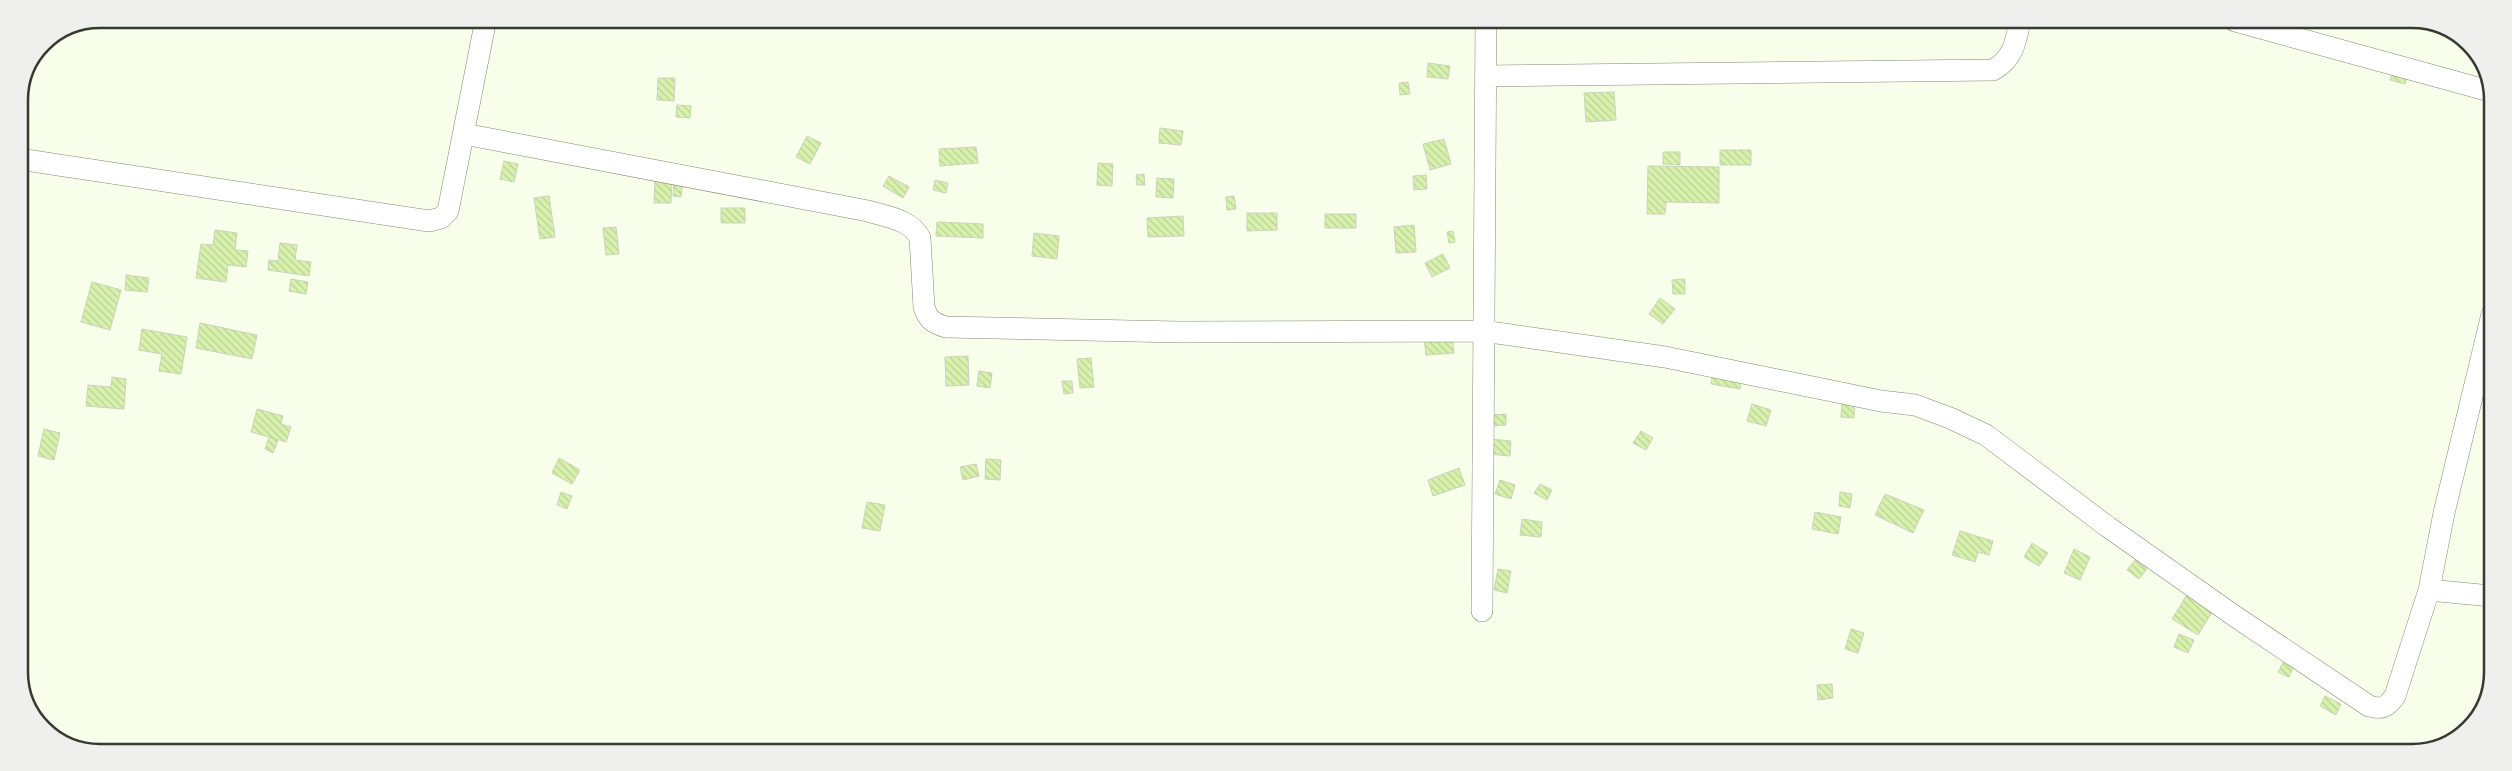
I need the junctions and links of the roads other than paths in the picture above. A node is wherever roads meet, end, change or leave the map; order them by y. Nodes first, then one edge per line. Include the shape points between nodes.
1 (484, 28) edge
2 (1486, 28) edge
3 (2019, 28) edge
4 (2260, 28) edge
5 (1486, 76) junction
6 (2483, 89) edge
7 (464, 134) junction
8 (28, 160) edge
9 (1482, 331) junction
10 (2484, 347) edge
11 (2428, 590) junction
12 (2484, 595) edge
13 (1482, 611) dead end

1 - 7 street
2 - 5 street
3 - 5 street via 2009,57 1993,70
4 - 6 street
5 - 9 street
7 - 8 street via 448,211 441,218 429,221
7 - 9 street via 868,211 904,222 915,229 920,238 927,316 933,323 946,326 1179,332
9 - 11 street via 1665,357 1915,405 1950,418 1986,435 2236,618 2369,706 2379,709 2387,706 2395,696
9 - 13 street
10 - 11 street
11 - 12 street

